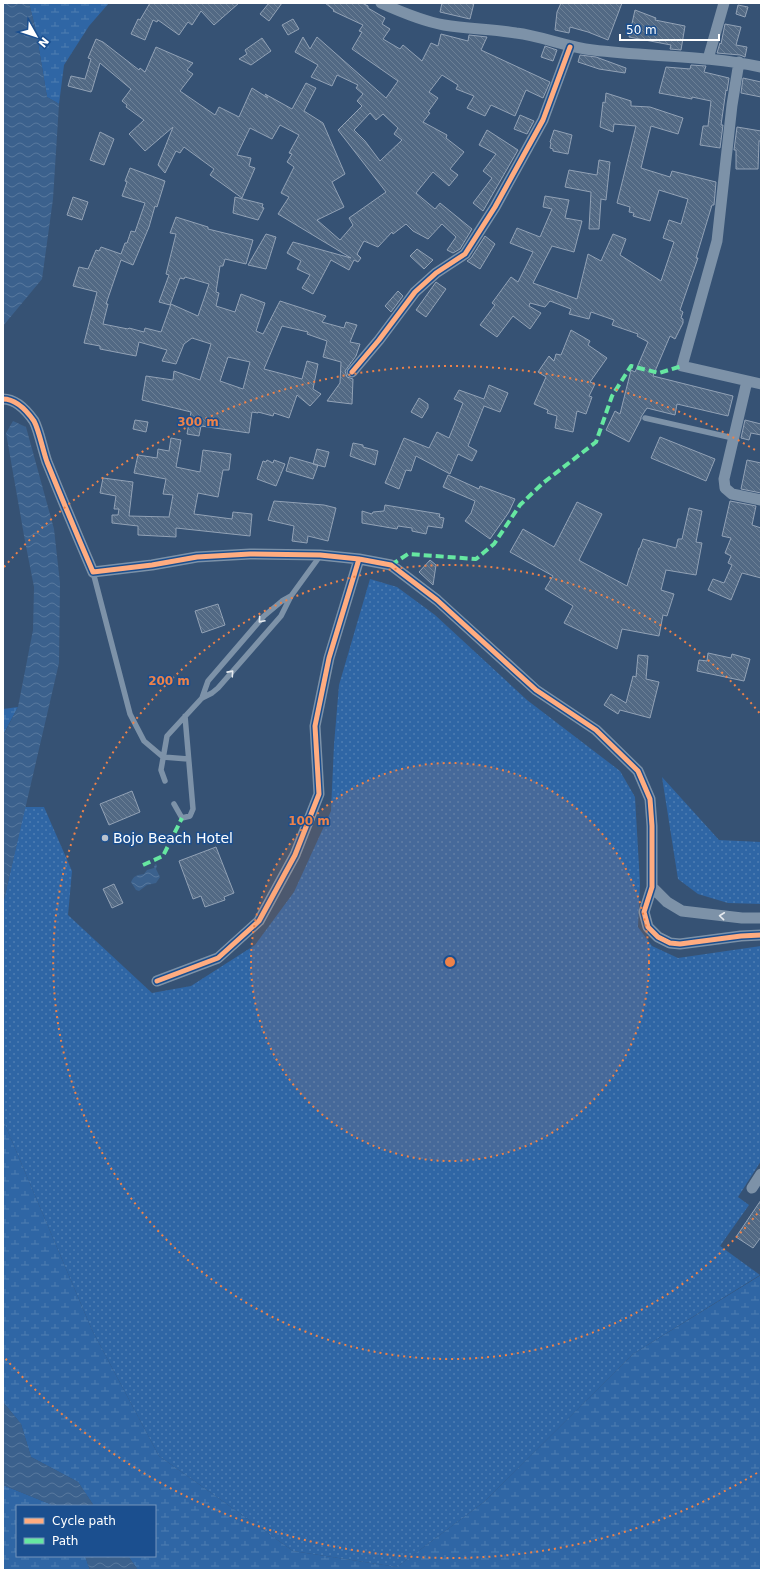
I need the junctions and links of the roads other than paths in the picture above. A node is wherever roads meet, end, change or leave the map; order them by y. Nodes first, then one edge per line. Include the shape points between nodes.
1 (381, 3) edge
2 (724, 3) edge
3 (570, 47) junction
4 (708, 59) junction
5 (739, 62) junction
6 (761, 67) edge
7 (352, 372) dead end
8 (747, 381) junction
9 (761, 384) edge
10 (3, 399) edge
11 (645, 418) dead end
12 (734, 438) junction
13 (761, 500) edge
14 (320, 556) junction
15 (359, 559) junction
16 (93, 572) junction
17 (291, 596) junction
18 (202, 698) junction
19 (185, 716) junction
20 (163, 757) junction
21 (188, 759) junction
22 (165, 781) dead end
23 (174, 804) dead end
24 (652, 886) junction
25 (742, 918) junction
26 (761, 918) edge
27 (761, 935) edge
28 (741, 936) junction
29 (157, 981) dead end
30 (761, 1174) edge
31 (752, 1188) dead end

1 - 3 street via 400,12 443,25 518,33
2 - 4 street
3 - 4 street
3 - 7 street via 543,120 495,207 465,254 436,273 415,292
4 - 5 street
5 - 6 street
5 - 8 street via 717,240 682,366
8 - 9 street
8 - 12 street
10 - 16 street via 22,406 34,422 61,498
11 - 12 lane
12 - 13 street via 724,479 725,488 732,494
14 - 15 street
14 - 16 street via 250,554 197,558
14 - 17 lane
15 - 24 street via 391,565 412,580 536,690 596,730 638,771 650,799
15 - 29 street via 329,658 315,726 319,794 295,855 258,921 218,958
16 - 20 lane via 130,714 144,740
18 -> 17 lane via 218,688 258,645 281,616
17 -> 18 lane via 282,600 264,616 208,681
18 - 19 lane
19 - 20 lane via 167,736
19 - 21 lane
20 - 21 lane
20 - 22 lane via 161,770
21 - 23 lane via 193,809 190,816 182,818
25 -> 24 street via 682,911 667,902
24 - 28 street via 644,912 648,927 658,937 670,943 680,944
25 - 26 street
25 - 28 street
27 - 28 street
30 - 31 street

